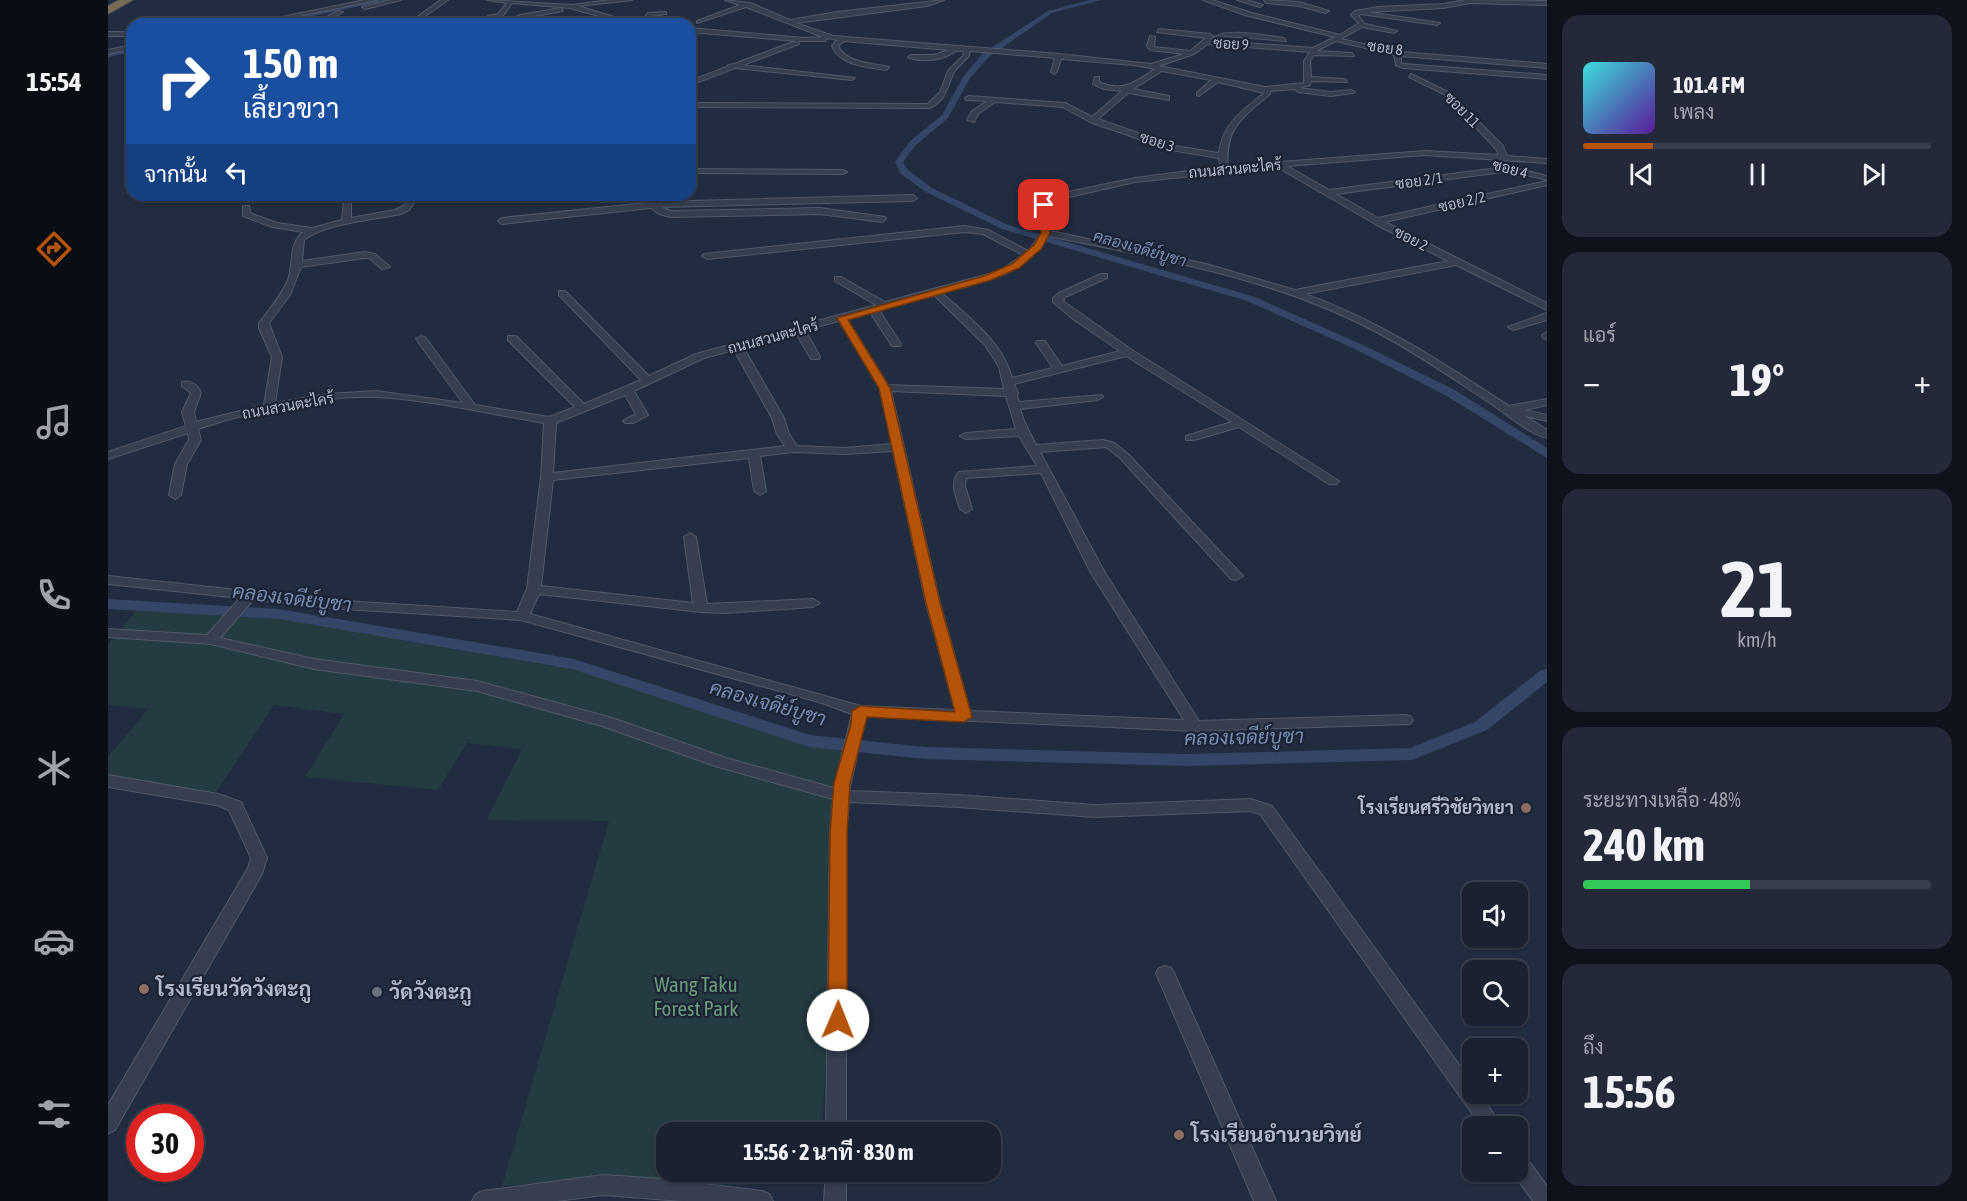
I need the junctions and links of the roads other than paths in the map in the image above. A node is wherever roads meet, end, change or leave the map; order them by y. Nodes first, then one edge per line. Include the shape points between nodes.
1 (127, 0) edge
2 (374, 0) edge
3 (398, 0) edge
4 (445, 0) edge
5 (490, 0) edge
6 (629, 0) edge
7 (730, 0) edge
8 (941, 0) edge
9 (1206, 0) edge
10 (1240, 0) edge
11 (1309, 0) edge
12 (364, 1) edge
13 (1371, 1) edge
14 (1471, 1) edge
15 (547, 2) edge
16 (1264, 2) edge
17 (1380, 2) junction
18 (510, 3) edge
19 (1424, 3) junction
20 (1547, 3) edge
21 (748, 4) junction
22 (1297, 4) junction
23 (572, 7) junction
24 (888, 8) junction
25 (493, 9) dead end
26 (667, 9) dead end
27 (339, 10) junction
28 (108, 11) edge
29 (1326, 11) dead end
30 (1357, 12) junction
31 (915, 13) dead end
32 (1248, 13) junction
33 (700, 14) dead end
34 (1414, 15) dead end
35 (1239, 16) dead end
36 (490, 17) dead end
37 (288, 18) edge
38 (305, 18) edge
39 (326, 18) edge
40 (419, 18) edge
41 (518, 18) edge
42 (604, 18) edge
43 (647, 18) edge
44 (699, 22) dead end
45 (790, 22) junction
46 (1360, 22) junction
47 (1285, 23) junction
48 (1437, 23) dead end
49 (1267, 27) dead end
50 (1395, 29) dead end
51 (696, 31) edge
52 (1159, 31) dead end
53 (108, 34) edge
54 (126, 34) edge
55 (1152, 37) dead end
56 (1336, 37) junction
57 (833, 38) junction
58 (842, 39) junction
59 (946, 39) dead end
60 (804, 40) junction
61 (1284, 40) dead end
62 (1210, 42) junction
63 (942, 46) junction
64 (126, 48) edge
65 (955, 48) junction
66 (966, 49) junction
67 (1437, 51) dead end
68 (108, 52) edge
69 (1313, 52) junction
70 (1192, 53) junction
71 (1394, 53) junction
72 (126, 54) edge
73 (1352, 55) dead end
74 (1059, 56) junction
75 (108, 57) edge
76 (911, 57) dead end
77 (730, 66) junction
78 (1547, 66) edge
79 (1157, 67) junction
80 (887, 68) dead end
81 (1054, 72) dead end
82 (1411, 76) dead end
83 (1547, 77) edge
84 (852, 78) dead end
85 (1096, 78) dead end
86 (1309, 79) junction
87 (696, 80) edge
88 (1216, 80) junction
89 (1345, 81) dead end
90 (1290, 88) junction
91 (1265, 89) junction
92 (1126, 90) junction
93 (1352, 92) dead end
94 (1199, 94) dead end
95 (969, 98) dead end
96 (1166, 98) dead end
97 (995, 99) junction
98 (696, 105) edge
99 (971, 120) dead end
100 (1094, 120) junction
101 (1474, 155) junction
102 (1222, 156) junction
103 (1503, 157) junction
104 (1547, 161) edge
105 (1278, 165) junction
106 (1224, 169) junction
107 (1508, 169) junction
108 (696, 171) edge
109 (843, 172) dead end
110 (1547, 180) edge
111 (1329, 193) junction
112 (913, 198) dead end
113 (347, 201) dead end
114 (411, 201) edge
115 (648, 201) edge
116 (750, 202) junction
117 (653, 206) junction
118 (246, 208) dead end
119 (748, 213) junction
120 (882, 219) dead end
121 (502, 221) dead end
122 (1377, 221) junction
123 (346, 223) junction
124 (312, 231) junction
125 (1039, 243) junction
126 (707, 256) dead end
127 (1456, 262) junction
128 (296, 265) junction
129 (385, 267) dead end
130 (1104, 276) dead end
131 (838, 279) dead end
132 (935, 291) junction
133 (562, 293) dead end
134 (1292, 294) junction
135 (885, 306) junction
136 (1547, 307) edge
137 (873, 309) junction
138 (1547, 316) edge
139 (842, 318) junction
140 (1513, 327) dead end
141 (800, 330) junction
142 (513, 338) dead end
143 (421, 339) dead end
144 (1041, 343) dead end
145 (896, 344) dead end
146 (736, 346) junction
147 (1128, 352) junction
148 (815, 357) dead end
149 (1059, 369) junction
150 (647, 380) junction
151 (186, 384) dead end
152 (885, 388) junction
153 (628, 390) junction
154 (1012, 394) junction
155 (1098, 397) dead end
156 (1547, 402) edge
157 (269, 407) junction
158 (471, 407) junction
159 (582, 408) junction
160 (1508, 410) junction
161 (550, 421) junction
162 (629, 421) dead end
163 (1241, 423) junction
164 (192, 427) junction
165 (1545, 427) edge
166 (1023, 432) junction
167 (966, 436) dead end
168 (1190, 438) dead end
169 (898, 447) junction
170 (793, 449) junction
171 (1033, 449) junction
172 (754, 453) junction
173 (108, 456) edge
174 (1045, 469) junction
175 (548, 477) junction
176 (1333, 481) dead end
177 (760, 491) dead end
178 (175, 495) dead end
179 (966, 510) dead end
180 (690, 537) dead end
181 (1236, 576) dead end
182 (108, 580) edge
183 (534, 589) junction
184 (248, 598) junction
185 (813, 603) dead end
186 (701, 608) junction
187 (522, 616) junction
188 (108, 633) edge
189 (211, 640) junction
190 (964, 717) junction
191 (859, 718) junction
192 (1404, 720) dead end
193 (1195, 726) junction
194 (108, 782) edge
195 (841, 789) junction
196 (1165, 973) dead end
197 (1485, 1116) edge
198 (836, 1122) edge
199 (108, 1124) edge
200 (1528, 1177) edge
201 (836, 1182) edge
202 (483, 1201) edge
203 (762, 1201) edge
204 (835, 1201) edge
205 (1265, 1201) edge
206 (1545, 1201) edge

1 - 28 highway
2 - 12 street
3 - 27 street
4 - 40 street
5 - 18 street
6 - 23 street
7 - 21 street
7 - 33 street
8 - 24 street
9 - 32 street, ซอย 8
10 - 16 street
11 - 22 street
12 - 27 street
13 - 17 street
14 - 19 street
14 - 20 street
15 - 18 street
15 - 23 street
16 - 22 street
16 - 32 street
17 - 19 street
17 - 30 street
18 - 25 street
18 - 36 street via 500,16
19 - 34 street
21 - 44 street
21 - 45 street
22 - 29 street
23 - 41 street
23 - 42 street
24 - 31 street
24 - 45 street
26 - 43 street
27 - 37 street
27 - 38 street
27 - 39 street
30 - 46 street via 1354,15
30 - 48 street
32 - 35 street
32 - 47 street, ซอย 8
45 - 57 street
46 - 50 street
46 - 56 street
47 - 49 street
47 - 56 street, ซอย 8
51 - 60 street
52 - 62 street via 1210,36
53 - 54 street
55 - 70 street via 1152,49
56 - 69 street
56 - 71 street, ซอย 8
57 - 58 street
57 - 60 street
58 - 63 street
58 - 80 street via 835,45 841,56
59 - 63 street
60 - 77 street
61 - 62 street via 1226,34
62 - 69 street, ซอย 9
62 - 70 street, ซอย 9
63 - 65 street
64 - 68 street
65 - 66 street
65 - 76 street via 938,57
66 - 74 street
66 - 98 street via 967,55 950,72 950,80 939,98 929,106
67 - 71 street, ซอย 8
69 - 73 street, ซอย 9
69 - 86 street via 1307,61
70 - 79 street, ซอย 9
71 - 78 street
71 - 83 street via 1403,66
72 - 75 street
74 - 79 street
74 - 81 street
77 - 84 street
77 - 87 street
79 - 88 street
79 - 92 street
82 - 103 street, ซอย 11 via 1448,94 1500,148
85 - 92 street via 1099,86
86 - 89 street
86 - 90 street via 1308,84
88 - 91 street
88 - 94 street
90 - 91 street
90 - 93 street via 1330,94
91 - 102 street via 1268,93 1230,125
92 - 96 street
92 - 100 street
95 - 97 street, ซอย 3
97 - 99 street
97 - 100 street, ซอย 3 via 1038,98 1065,105
100 - 102 street, ซอย 3 via 1187,152
101 - 103 street, ถนนสวนตะไคร้
101 - 105 street, ถนนสวนตะไคร้ via 1425,153
101 - 107 street, ซอย 4
102 - 106 street
103 - 104 street, ถนนสวนตะไคร้
105 - 106 street, ถนนสวนตะไคร้
105 - 111 street, ซอย 2
106 - 125 street, ถนนสวนตะไคร้ via 1135,180 1062,196 1044,205
107 - 110 street, ซอย 4
107 - 111 street, ซอย 2/1
108 - 109 street
110 - 122 street, ซอย 2/2
111 - 122 street, ซอย 2
112 - 116 street
113 - 123 street
114 - 123 street via 398,212
115 - 117 street
116 - 117 street
116 - 119 street
117 - 119 street via 670,214
117 - 121 street
118 - 124 street via 246,214 267,223
119 - 120 street via 820,211
122 - 127 street, ซอย 2
123 - 124 street
124 - 128 street via 300,239
125 - 126 street via 965,229
125 - 132 street, ถนนสวนตะไคร้ via 1003,273
125 - 134 street via 1190,264
127 - 134 street
127 - 136 street, ซอย 2
128 - 129 street via 365,255
128 - 157 street via 283,299 264,323 276,357
130 - 147 street via 1062,295 1058,302
131 - 135 street
132 - 135 street, ถนนสวนตะไคร้
132 - 154 street via 989,343 1004,367
133 - 150 street
134 - 160 street via 1381,330
135 - 137 street, ถนนสวนตะไคร้
137 - 139 street, ถนนสวนตะไคร้
137 - 145 street
138 - 140 street
139 - 141 street, ถนนสวนตะไคร้
139 - 152 street
141 - 146 street, ถนนสวนตะไคร้
141 - 148 street
142 - 159 street
143 - 158 street
144 - 149 street
146 - 150 street, ถนนสวนตะไคร้ via 700,356
146 - 170 street
147 - 149 street
147 - 163 street
149 - 154 street
150 - 153 street, ถนนสวนตะไคร้
151 - 164 street via 196,393 188,412
152 - 154 street
152 - 169 street
153 - 159 street, ถนนสวนตะไคร้
153 - 162 street via 642,416
154 - 155 street
154 - 166 street
156 - 160 street
157 - 158 street, ถนนสวนตะไคร้ via 376,394
157 - 164 street, ถนนสวนตะไคร้
158 - 161 street, ถนนสวนตะไคร้
159 - 161 street, ถนนสวนตะไคร้
160 - 165 street
161 - 175 street
163 - 168 street
163 - 176 street
164 - 173 street, ถนนสวนตะไคร้
164 - 178 street via 195,440 181,464
166 - 167 street
166 - 171 street
169 - 170 street
169 - 190 street via 933,603
170 - 172 street
171 - 174 street
171 - 181 street via 1110,445
172 - 175 street
172 - 177 street
174 - 179 street via 963,475 959,486
174 - 193 street via 1098,573
175 - 183 street
180 - 186 street
182 - 184 street
183 - 186 street
183 - 187 street
184 - 187 street
184 - 189 street
185 - 186 street
187 - 191 street via 812,696
188 - 189 street
189 - 195 street via 314,664 477,686 607,722 721,762
190 - 191 street
190 - 193 street
191 - 195 street
192 - 193 street
194 - 199 street via 235,806 259,858
195 - 197 street via 1095,811 1262,807
195 - 198 street
196 - 205 street
200 - 206 street
201 - 204 street
202 - 203 street via 603,1185

